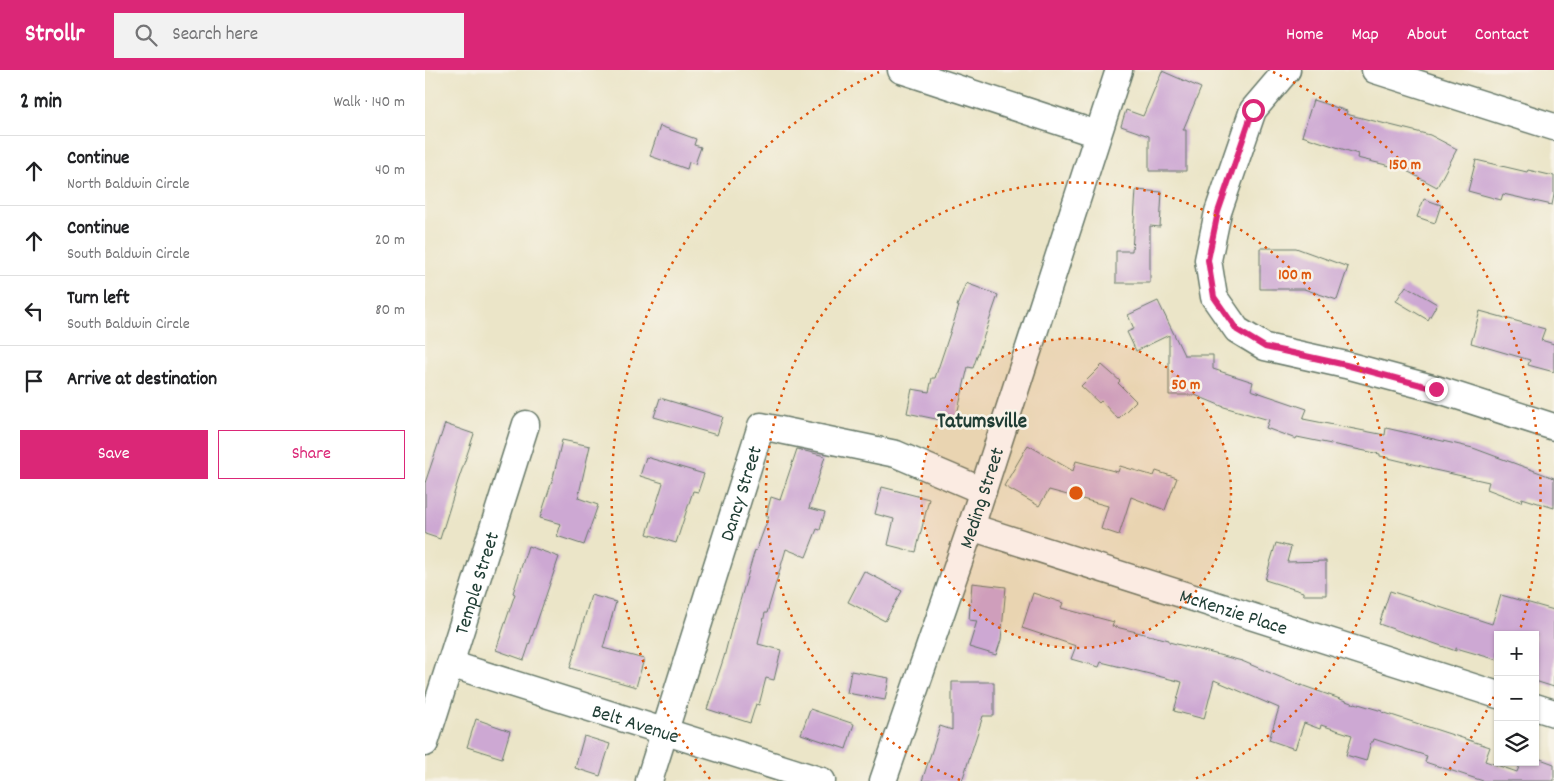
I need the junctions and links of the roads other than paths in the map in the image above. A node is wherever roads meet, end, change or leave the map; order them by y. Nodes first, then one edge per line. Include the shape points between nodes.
1 (901, 70) edge
2 (1119, 70) edge
3 (1287, 70) edge
4 (1375, 70) edge
5 (1554, 127) edge
6 (1097, 134) junction
7 (526, 424) dead end
8 (1554, 427) edge
9 (983, 491) junction
10 (971, 527) junction
11 (450, 664) junction
12 (1494, 694) edge
13 (1539, 708) edge
14 (1554, 713) edge
15 (665, 731) junction
16 (425, 743) edge
17 (649, 781) edge
18 (823, 781) edge
19 (883, 781) edge

1 - 6 street
2 - 6 street, Meding Street
3 - 8 street via 1253,110 1218,212 1208,260 1214,297 1237,330 1265,347 1436,389
4 - 5 street
6 - 9 street, Meding Street
7 - 11 street, Temple Street
9 - 10 street, Meding Street
9 - 15 street, Dancy Street via 896,454 761,426
10 - 12 street, McKenzie Place
10 - 19 street, Meding Street
11 - 15 street, Belt Avenue
11 - 16 street, Temple Street
13 - 14 street
15 - 17 street, Dancy Street
15 - 18 street, Belt Avenue

